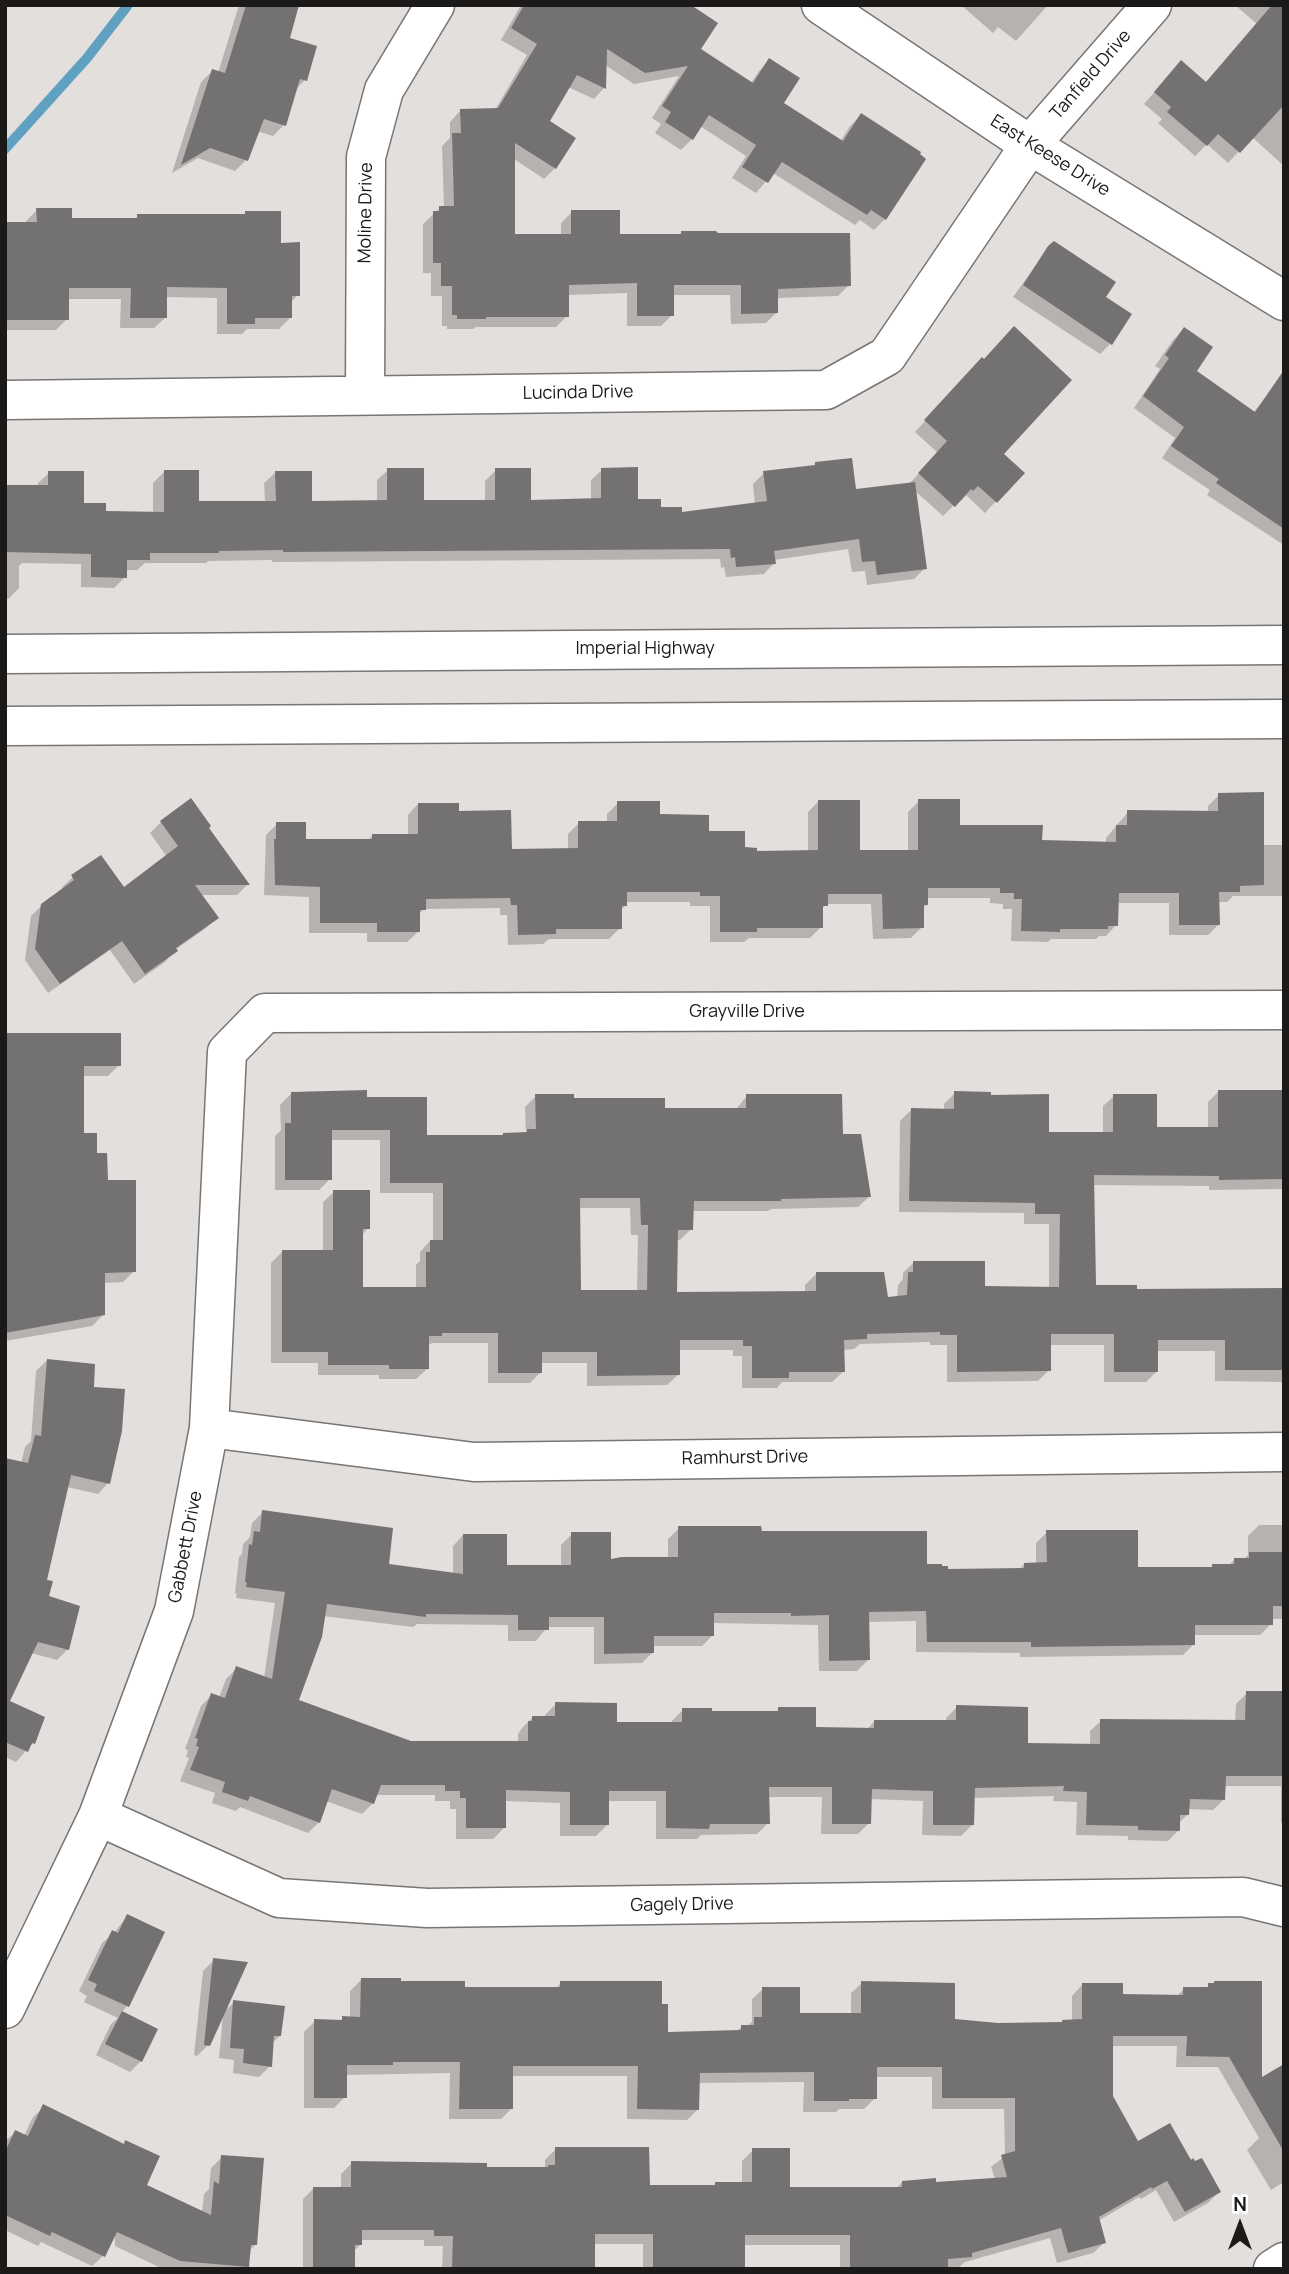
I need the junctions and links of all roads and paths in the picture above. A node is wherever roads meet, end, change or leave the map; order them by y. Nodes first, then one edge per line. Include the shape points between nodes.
1 (435, 5) edge
2 (821, 5) edge
3 (1152, 5) edge
4 (1030, 145) junction
5 (1284, 301) edge
6 (365, 395) junction
7 (5, 400) edge
8 (1284, 645) edge
9 (5, 654) edge
10 (1284, 719) edge
11 (5, 726) edge
12 (1284, 1010) edge
13 (227, 1052) joint
14 (209, 1428) junction
15 (1284, 1452) edge
16 (98, 1816) junction
17 (1284, 1907) edge
18 (5, 2009) edge
19 (1284, 2262) edge
20 (1273, 2269) edge

1 - 6 street, Moline Drive via 384,90 366,158
2 - 4 street, East Keese Drive
3 - 4 street, Tanfield Drive
4 - 5 street, East Keese Drive
4 - 6 street, Lucinda Drive via 887,356 825,390
6 - 7 street, Lucinda Drive
8 - 9 street, Imperial Highway
10 - 11 street
12 - 13 street, Grayville Drive via 265,1013
13 - 14 street, Gabbett Drive
14 - 15 street, Ramhurst Drive via 474,1462
14 - 16 street, Gabbett Drive via 174,1611
16 - 17 street, Gagely Drive via 279,1898 427,1908 1243,1897
16 - 18 street, Gabbett Drive
19 - 20 street

